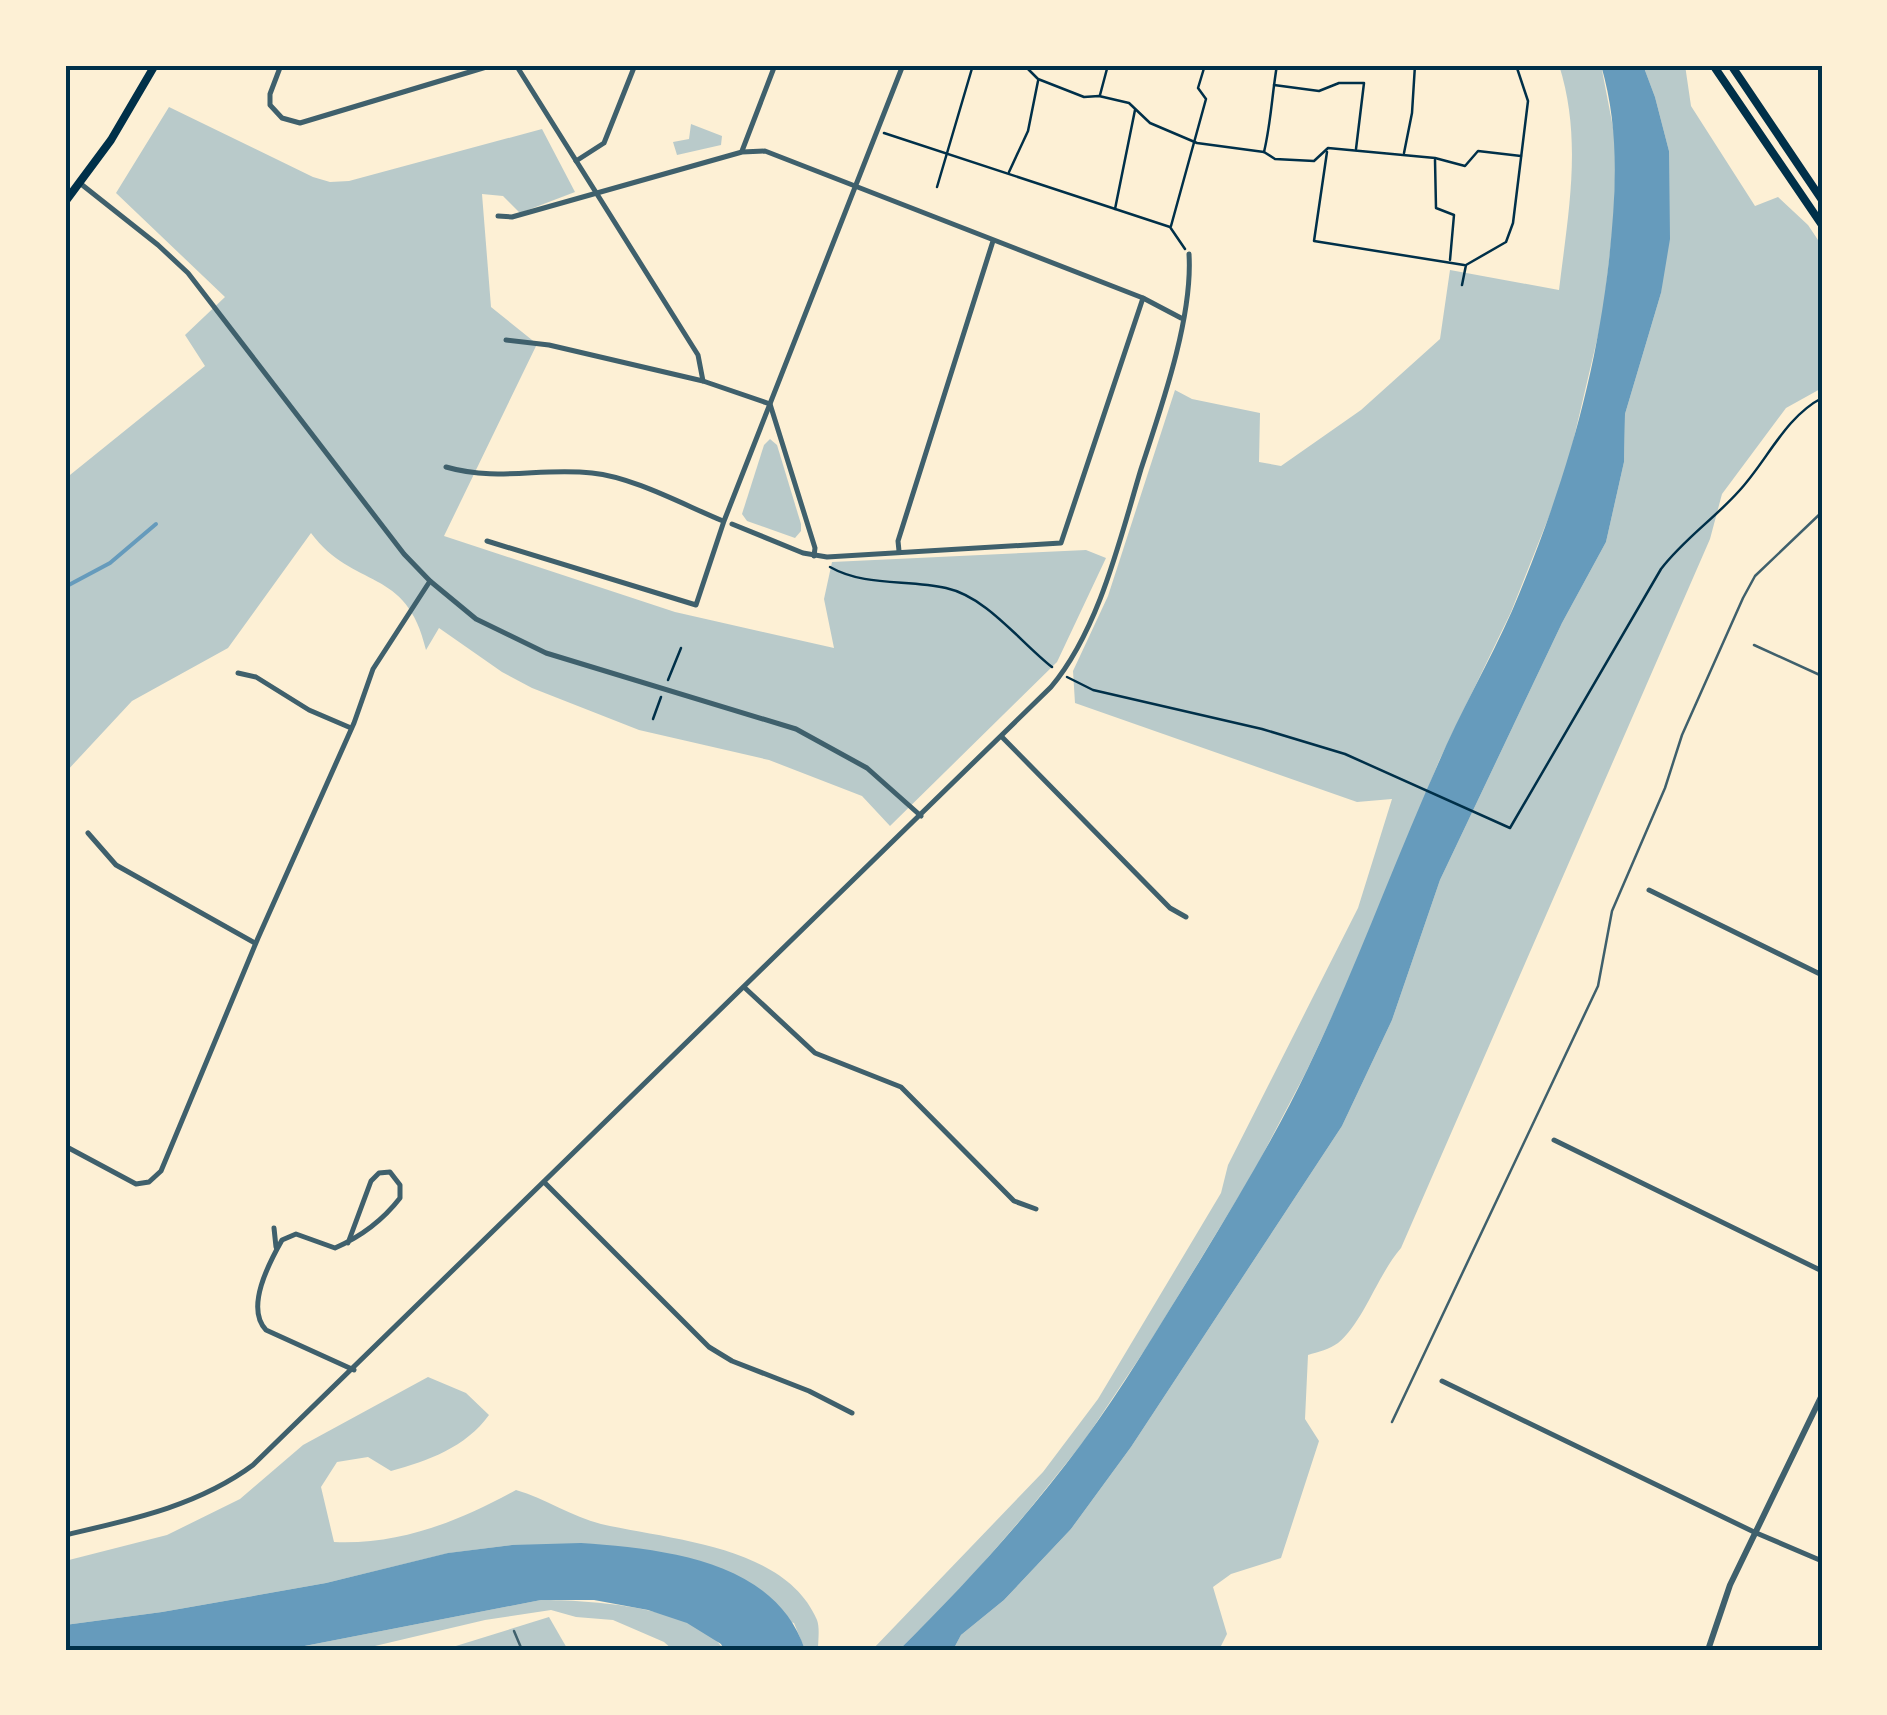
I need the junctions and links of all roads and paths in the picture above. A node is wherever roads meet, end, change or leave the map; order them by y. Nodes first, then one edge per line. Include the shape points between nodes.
1 (154, 65) edge
2 (281, 65) edge
3 (493, 65) edge
4 (516, 65) edge
5 (635, 65) edge
6 (774, 65) edge
7 (903, 65) edge
8 (972, 65) edge
9 (1024, 65) edge
10 (1108, 65) edge
11 (1204, 65) edge
12 (1278, 65) edge
13 (1415, 65) edge
14 (1516, 65) edge
15 (1713, 65) edge
16 (1731, 65) edge
17 (1038, 79) junction
18 (1274, 85) junction
19 (1099, 96) junction
20 (1135, 108) junction
21 (878, 131) junction
22 (1196, 143) junction
23 (1328, 148) junction
24 (1356, 151) junction
25 (742, 152) junction
26 (1264, 152) junction
27 (948, 154) junction
28 (1403, 155) junction
29 (1520, 156) junction
30 (1435, 158) junction
31 (576, 161) junction
32 (1008, 174) junction
33 (81, 184) junction
34 (938, 186) dead end
35 (856, 188) junction
36 (596, 195) junction
37 (1822, 200) edge
38 (65, 202) edge
39 (1114, 209) junction
40 (498, 216) dead end
41 (1822, 225) edge
42 (1170, 227) junction
43 (993, 241) junction
44 (1189, 254) joint
45 (1450, 263) junction
46 (1466, 266) junction
47 (1462, 284) dead end
48 (1142, 298) junction
49 (1181, 318) junction
50 (506, 340) dead end
51 (703, 381) junction
52 (1822, 398) edge
53 (770, 404) junction
54 (446, 467) dead end
55 (1822, 512) edge
56 (728, 523) junction
57 (487, 541) dead end
58 (899, 552) junction
59 (814, 556) junction
60 (827, 556) junction
61 (430, 580) junction
62 (1754, 646) dead end
63 (238, 673) dead end
64 (1062, 674) junction
65 (1822, 676) edge
66 (352, 728) junction
67 (1002, 737) junction
68 (921, 816) junction
69 (88, 834) dead end
70 (1649, 890) dead end
71 (1186, 917) dead end
72 (256, 944) junction
73 (1822, 975) edge
74 (745, 988) junction
75 (1554, 1140) dead end
76 (65, 1146) edge
77 (544, 1182) junction
78 (1036, 1208) dead end
79 (274, 1228) dead end
80 (348, 1242) junction
81 (276, 1250) junction
82 (1822, 1271) edge
83 (354, 1370) junction
84 (1442, 1381) dead end
85 (1822, 1394) edge
86 (852, 1413) dead end
87 (1392, 1422) dead end
88 (1754, 1532) junction
89 (65, 1535) edge
90 (1822, 1560) edge
91 (514, 1631) dead end
92 (522, 1650) edge
93 (1708, 1650) edge

1 - 33 main road
2 - 3 street via 269,98 276,114 292,122
4 - 31 street
5 - 31 street via 604,143
6 - 25 street
7 - 21 street
8 - 27 path
9 - 17 path
10 - 19 path
11 - 22 path via 1198,88 1206,100
12 - 18 path
13 - 28 path
14 - 29 path via 1528,101
15 - 41 main road
16 - 37 main road
17 - 19 path
17 - 32 path via 1028,131
18 - 24 path via 1318,90 1364,83
18 - 26 path
19 - 20 path
20 - 22 path
20 - 39 path
21 - 27 path
21 - 35 street
22 - 26 path
22 - 42 path
23 - 24 path
23 - 26 path via 1314,161
23 - 45 path via 1314,240
24 - 28 path
25 - 35 street via 765,151
25 - 36 street
27 - 32 path
27 - 34 path
28 - 30 path
29 - 30 path via 1478,152 1464,166
29 - 46 path via 1506,242
30 - 45 path via 1436,208 1454,216
31 - 36 street
32 - 39 path
33 - 38 main road
33 - 61 street via 188,273 387,535
35 - 43 street
35 - 53 street
36 - 40 street
36 - 51 street via 698,355
39 - 42 path
42 - 44 path
43 - 48 street
43 - 58 street
44 - 49 street
45 - 46 path
46 - 47 path
48 - 49 street
48 - 58 street via 1060,542
49 - 64 street via 1169,380 1107,578
50 - 51 street
51 - 53 street
52 - 64 path via 1801,412 1737,494 1668,560 1510,828 1345,754 1093,690
53 - 56 street
53 - 59 street
54 - 56 street via 495,476 603,474
55 - 87 lane via 1755,576 1743,598 1612,911 1598,986
56 - 57 street via 696,605
56 - 59 street
58 - 60 street
59 - 60 street
60 - 64 path via 832,570 844,574 968,596
61 - 66 street via 378,658
61 - 68 street via 476,618 546,653 796,729 867,768
62 - 65 lane
63 - 66 street
64 - 67 street
66 - 72 street
67 - 68 street
67 - 71 street
68 - 74 street
69 - 72 street via 116,866
70 - 73 street
72 - 76 street via 164,1166 148,1182 132,1182
74 - 77 street
74 - 78 street via 815,1053 902,1088 1014,1201
75 - 82 street
77 - 83 street
77 - 86 street via 709,1348
79 - 81 street
80 - 80 street via 399,1200 401,1188 390,1172 371,1181
80 - 81 street via 332,1248 294,1234
81 - 83 street via 257,1304 260,1324
83 - 89 street via 228,1483 161,1510
84 - 88 street
85 - 88 street
88 - 90 street
88 - 93 street
91 - 92 lane

